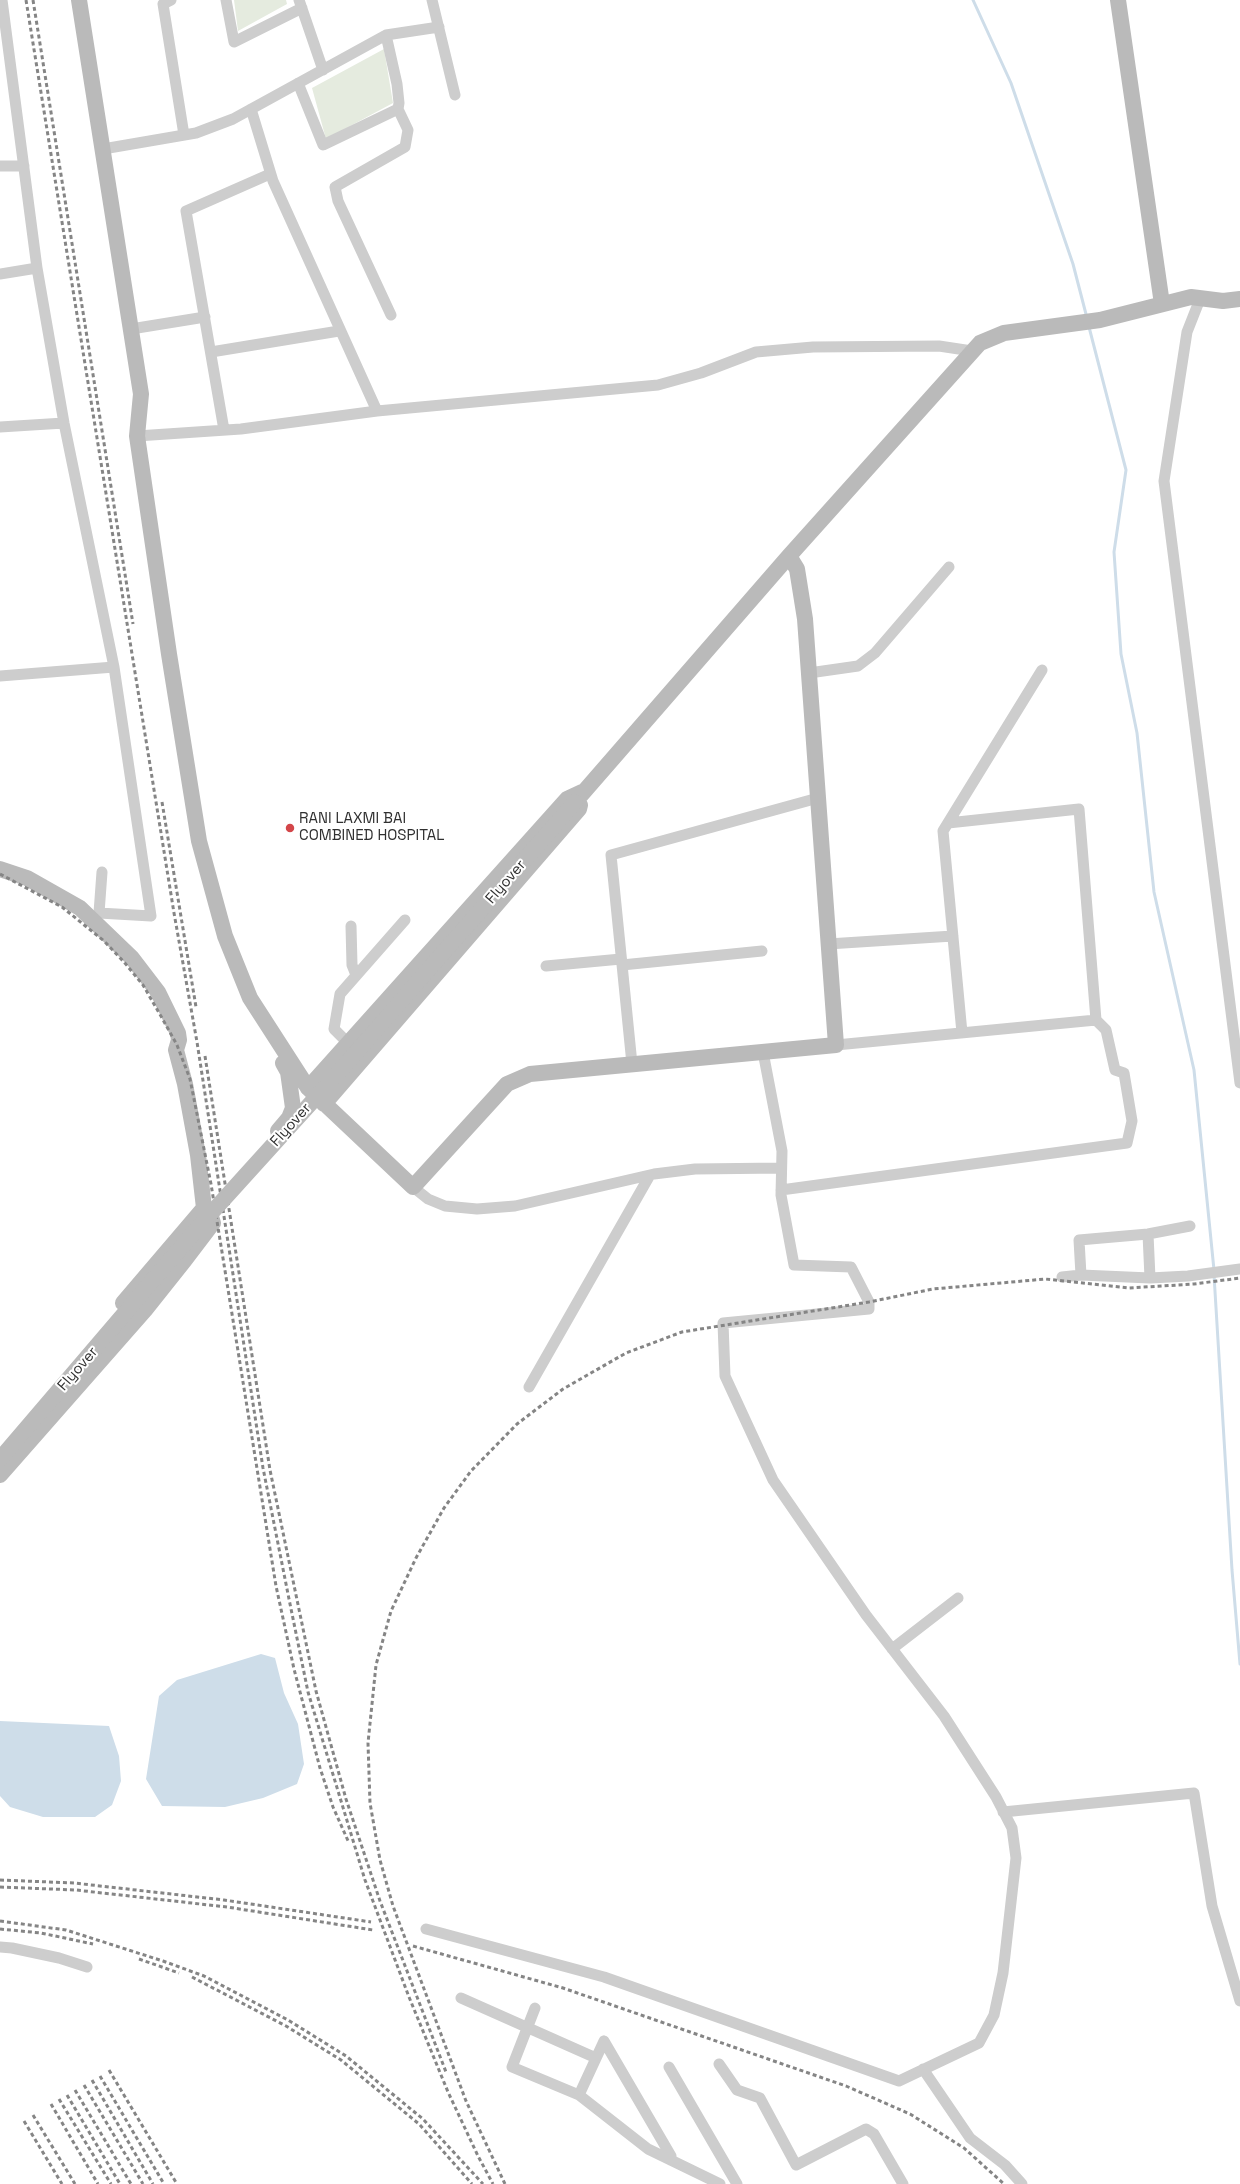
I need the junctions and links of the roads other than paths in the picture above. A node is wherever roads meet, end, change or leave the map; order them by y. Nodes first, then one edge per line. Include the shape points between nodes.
1 (2, 0) edge
2 (79, 0) edge
3 (170, 0) edge
4 (226, 0) edge
5 (432, 0) edge
6 (1118, 0) edge
7 (300, 4) edge
8 (439, 27) junction
9 (386, 36) junction
10 (323, 70) junction
11 (298, 83) junction
12 (455, 95) dead end
13 (398, 108) junction
14 (251, 109) junction
15 (184, 135) junction
16 (102, 149) junction
17 (0, 166) edge
18 (24, 166) junction
19 (270, 174) junction
20 (37, 268) junction
21 (0, 274) edge
22 (1200, 299) junction
23 (1240, 299) edge
24 (1223, 300) junction
25 (1162, 304) junction
26 (1240, 306) edge
27 (205, 316) junction
28 (391, 316) dead end
29 (131, 329) junction
30 (340, 330) junction
31 (972, 351) junction
32 (211, 352) junction
33 (376, 411) junction
34 (64, 423) junction
35 (0, 427) edge
36 (224, 430) junction
37 (137, 436) junction
38 (789, 556) junction
39 (950, 567) dead end
40 (114, 667) junction
41 (1042, 670) dead end
42 (809, 673) junction
43 (0, 676) edge
44 (579, 797) junction
45 (818, 798) junction
46 (948, 822) junction
47 (0, 869) edge
48 (102, 872) dead end
49 (209, 876) junction
50 (405, 920) dead end
51 (351, 926) dead end
52 (953, 936) junction
53 (828, 944) junction
54 (762, 951) dead end
55 (621, 962) junction
56 (546, 966) dead end
57 (356, 975) junction
58 (1096, 1020) junction
59 (962, 1033) junction
60 (348, 1043) junction
61 (836, 1045) junction
62 (763, 1052) junction
63 (632, 1064) junction
64 (1240, 1083) edge
65 (308, 1088) junction
66 (324, 1104) junction
67 (252, 1168) junction
68 (781, 1168) junction
69 (650, 1175) junction
70 (413, 1187) junction
71 (781, 1190) junction
72 (204, 1208) junction
73 (1190, 1226) dead end
74 (1148, 1234) junction
75 (1240, 1268) edge
76 (1081, 1275) junction
77 (1062, 1277) dead end
78 (1150, 1278) junction
79 (529, 1387) dead end
80 (0, 1447) edge
81 (0, 1459) edge
82 (0, 1475) edge
83 (958, 1598) dead end
84 (892, 1649) junction
85 (1003, 1812) junction
86 (426, 1929) dead end
87 (0, 1948) edge
88 (87, 1968) dead end
89 (461, 1998) dead end
90 (1240, 2001) edge
91 (535, 2008) dead end
92 (527, 2027) junction
93 (596, 2058) junction
94 (719, 2064) dead end
95 (669, 2067) dead end
96 (923, 2070) junction
97 (579, 2095) junction
98 (670, 2160) junction
99 (720, 2184) edge
100 (737, 2184) edge
101 (903, 2184) edge
102 (1022, 2184) edge

1 - 18 street
2 - 16 street
3 - 15 street via 164,4
4 - 7 street via 234,42
5 - 8 street
6 - 25 street
7 - 10 street
8 - 9 street
8 - 12 street
9 - 10 street
9 - 13 street via 397,84
10 - 11 street
11 - 13 street via 323,145
11 - 14 street
13 - 28 street via 408,130 405,147 334,188
14 - 15 street via 196,133
14 - 19 street
15 - 16 street
16 - 29 street
17 - 18 street
18 - 20 street
19 - 27 street via 186,212
19 - 30 street
20 - 21 street
20 - 34 street
22 - 24 street, Flyover
22 - 25 street, Flyover via 1191,297
22 - 64 street via 1187,332 1164,481
23 - 24 street
24 - 26 street via 1231,306
25 - 31 street, Flyover via 1100,320 1004,334 980,343
27 - 29 street
27 - 32 street
29 - 37 street via 141,394
30 - 32 street
30 - 33 street
31 - 33 street via 931,346 813,347 756,352 701,373 658,385
31 - 38 street, Flyover
32 - 36 street
33 - 36 street
34 - 35 street
34 - 40 street
36 - 37 street
37 - 49 street via 199,841
38 - 42 street via 797,569 805,619
38 - 44 street, Flyover
39 - 42 street via 875,652 858,666
40 - 43 street
40 - 48 street via 151,916 99,913
41 - 46 street
42 - 45 street
44 - 60 street via 567,799
44 - 66 street via 579,809
44 - 67 street, Flyover, bridge
45 - 53 street
45 - 55 street via 611,855
46 - 52 street via 943,831
46 - 58 street via 1079,809
47 - 72 street via 27,878 80,908 132,958 158,992 178,1033 176,1050 198,1155
49 - 65 street via 225,936 250,998
49 - 67 street via 223,954 249,1009 288,1072 292,1089 293,1108 289,1118 255,1158
50 - 57 street
51 - 57 street via 352,965
52 - 53 street
52 - 59 street
53 - 61 street
54 - 55 street
55 - 56 street
55 - 63 street
57 - 60 street via 340,994 334,1029
58 - 59 street
58 - 71 street via 1106,1030 1115,1070 1124,1073 1132,1121 1127,1142
59 - 61 street
60 - 65 street
61 - 62 street
62 - 63 street
62 - 68 street via 782,1151
63 - 70 street via 530,1074 507,1084
65 - 66 street
66 - 70 street
67 - 81 street, Flyover, bridge
68 - 69 street via 695,1169
68 - 71 street
69 - 70 street via 515,1206 477,1209 445,1206 428,1199
69 - 79 street
71 - 84 street via 794,1265 851,1267 869,1302 869,1309 723,1323 725,1376 773,1480
72 - 80 street
72 - 82 street via 208,1210 213,1223 145,1310
73 - 74 street
74 - 76 street via 1079,1240
74 - 78 street
75 - 78 street via 1188,1276
76 - 77 street
76 - 78 street
83 - 84 street
84 - 85 street via 944,1716
85 - 90 street via 1194,1793 1212,1906
85 - 96 street via 1012,1828 1016,1858 1003,1973 994,2015 979,2043
86 - 96 street via 604,1977 899,2081
87 - 88 street via 12,1948 59,1958
89 - 92 street
91 - 92 street
92 - 93 street
92 - 97 street via 512,2067
93 - 97 street
93 - 98 street via 604,2041 671,2156
94 - 101 street via 737,2090 760,2098 796,2165 866,2129 874,2134
95 - 100 street
96 - 102 street via 970,2138 1006,2165
97 - 98 street via 648,2149
98 - 99 street

